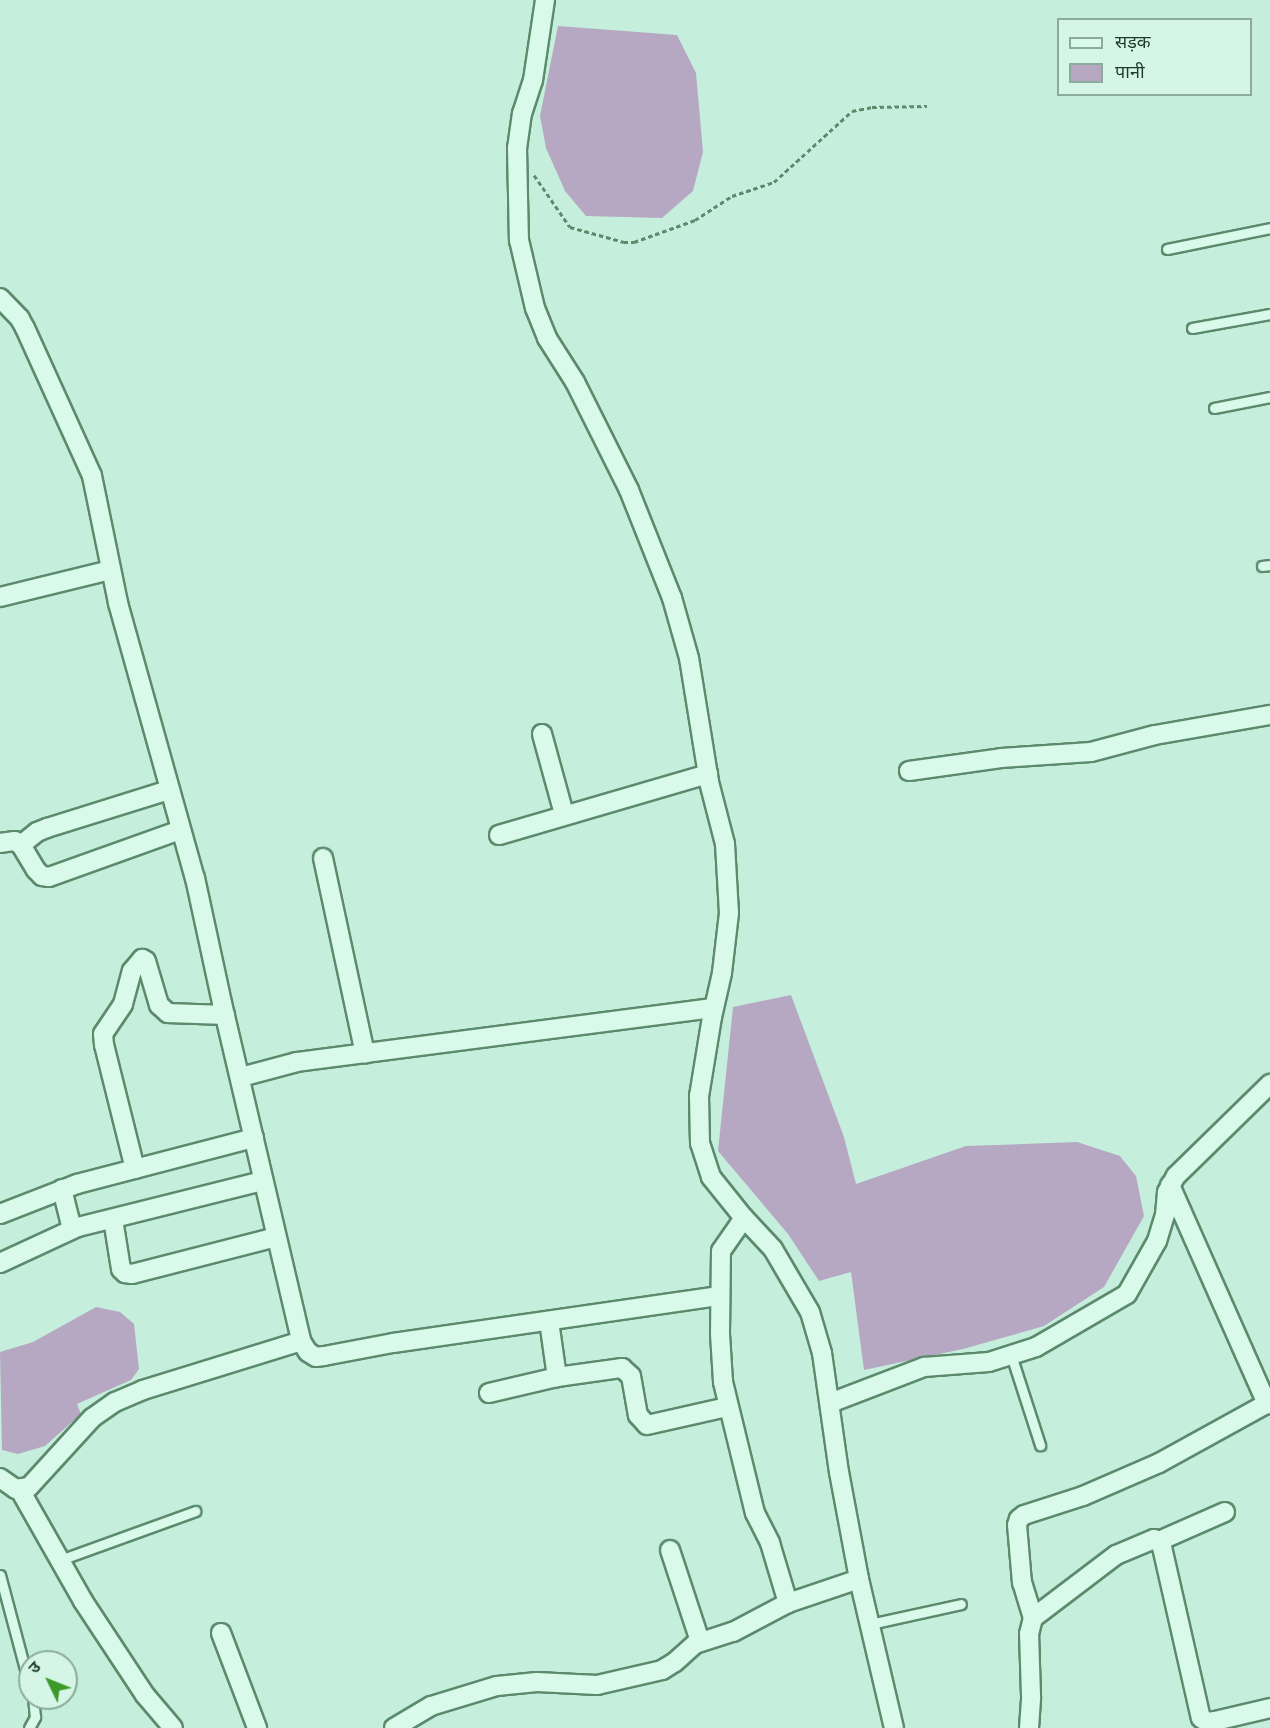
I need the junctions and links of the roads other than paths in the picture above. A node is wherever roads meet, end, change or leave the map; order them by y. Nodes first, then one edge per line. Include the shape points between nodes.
1 (545, 0) edge
2 (1270, 228) edge
3 (1167, 249) dead end
4 (0, 298) edge
5 (1270, 314) edge
6 (1191, 328) dead end
7 (1270, 397) edge
8 (1214, 408) dead end
9 (111, 570) junction
10 (0, 597) edge
11 (1270, 715) edge
12 (542, 734) dead end
13 (909, 771) dead end
14 (708, 774) junction
15 (169, 790) junction
16 (564, 814) junction
17 (180, 830) junction
18 (499, 835) dead end
19 (0, 843) edge
20 (21, 845) junction
21 (323, 858) dead end
22 (714, 1008) junction
23 (225, 1015) junction
24 (365, 1054) junction
25 (241, 1077) junction
26 (1270, 1084) edge
27 (254, 1138) junction
28 (135, 1169) junction
29 (263, 1181) junction
30 (1170, 1185) junction
31 (62, 1189) junction
32 (0, 1214) edge
33 (744, 1218) junction
34 (113, 1219) junction
35 (72, 1229) junction
36 (276, 1237) junction
37 (0, 1263) edge
38 (720, 1296) junction
39 (549, 1321) junction
40 (301, 1341) junction
41 (1011, 1355) junction
42 (557, 1377) junction
43 (489, 1393) dead end
44 (830, 1403) junction
45 (1269, 1403) edge
46 (727, 1407) junction
47 (1040, 1445) dead end
48 (0, 1478) edge
49 (20, 1490) junction
50 (195, 1511) dead end
51 (1225, 1512) dead end
52 (1159, 1541) junction
53 (670, 1550) dead end
54 (60, 1560) junction
55 (0, 1575) edge
56 (859, 1579) junction
57 (788, 1603) junction
58 (962, 1604) dead end
59 (1033, 1618) junction
60 (870, 1624) junction
61 (221, 1633) dead end
62 (700, 1641) junction
63 (20, 1650) edge
64 (1270, 1708) edge
65 (34, 1710) edge
66 (29, 1728) edge
67 (173, 1728) edge
68 (257, 1728) edge
69 (394, 1728) edge
70 (894, 1728) edge
71 (1029, 1728) edge

1 - 14 street via 533,80 522,112 517,148 519,240 548,338 575,382 628,490 672,598 689,658
2 - 3 lane
4 - 9 street via 25,328 92,476
5 - 6 lane
7 - 8 lane
9 - 10 street
9 - 15 street
11 - 13 street via 1155,735 1091,752 1001,758
12 - 16 street
14 - 16 street
14 - 22 street via 724,844 729,913
15 - 17 street
15 - 20 street via 37,832
16 - 18 street
17 - 20 street via 49,877 36,870
17 - 23 street via 195,878
19 - 20 street via 15,841
21 - 24 street
22 - 24 street
22 - 33 street via 699,1096 700,1143 711,1177
23 - 25 street
23 - 28 street via 168,1013 159,1005 146,961 142,959 132,971 123,1004 104,1034 104,1045
24 - 25 street via 297,1062
25 - 27 street
26 - 30 street
27 - 28 street
27 - 29 street
28 - 31 street
29 - 34 street
29 - 36 street
30 - 41 street via 1157,1241 1128,1294 1047,1342
30 - 45 street
31 - 32 street
31 - 35 street
33 - 38 street via 721,1251
33 - 44 street via 773,1249 805,1300 822,1353
34 - 35 street
34 - 36 street via 122,1269 132,1274
35 - 37 street
36 - 40 street
38 - 39 street
38 - 46 street
39 - 40 street via 316,1357
39 - 42 street
40 - 49 street via 115,1402 92,1418 29,1487
41 - 44 street via 975,1365 924,1367
41 - 47 lane
42 - 43 street
42 - 46 street via 622,1368 631,1376 638,1415 647,1425
44 - 56 street
45 - 59 street via 1160,1463 1018,1519 1022,1582
46 - 57 street via 755,1513 770,1544
48 - 49 street
49 - 54 street
50 - 54 lane
51 - 52 street
52 - 59 street via 1147,1540 1127,1548
52 - 64 street via 1201,1718 1215,1721
53 - 62 street
54 - 67 street via 145,1695
55 - 63 lane
56 - 57 street
56 - 60 street
57 - 62 street via 733,1632
58 - 60 lane
59 - 71 street via 1029,1634
60 - 70 street
61 - 68 street
62 - 69 street via 662,1670 597,1685 537,1682 497,1686 431,1706
65 - 66 lane

